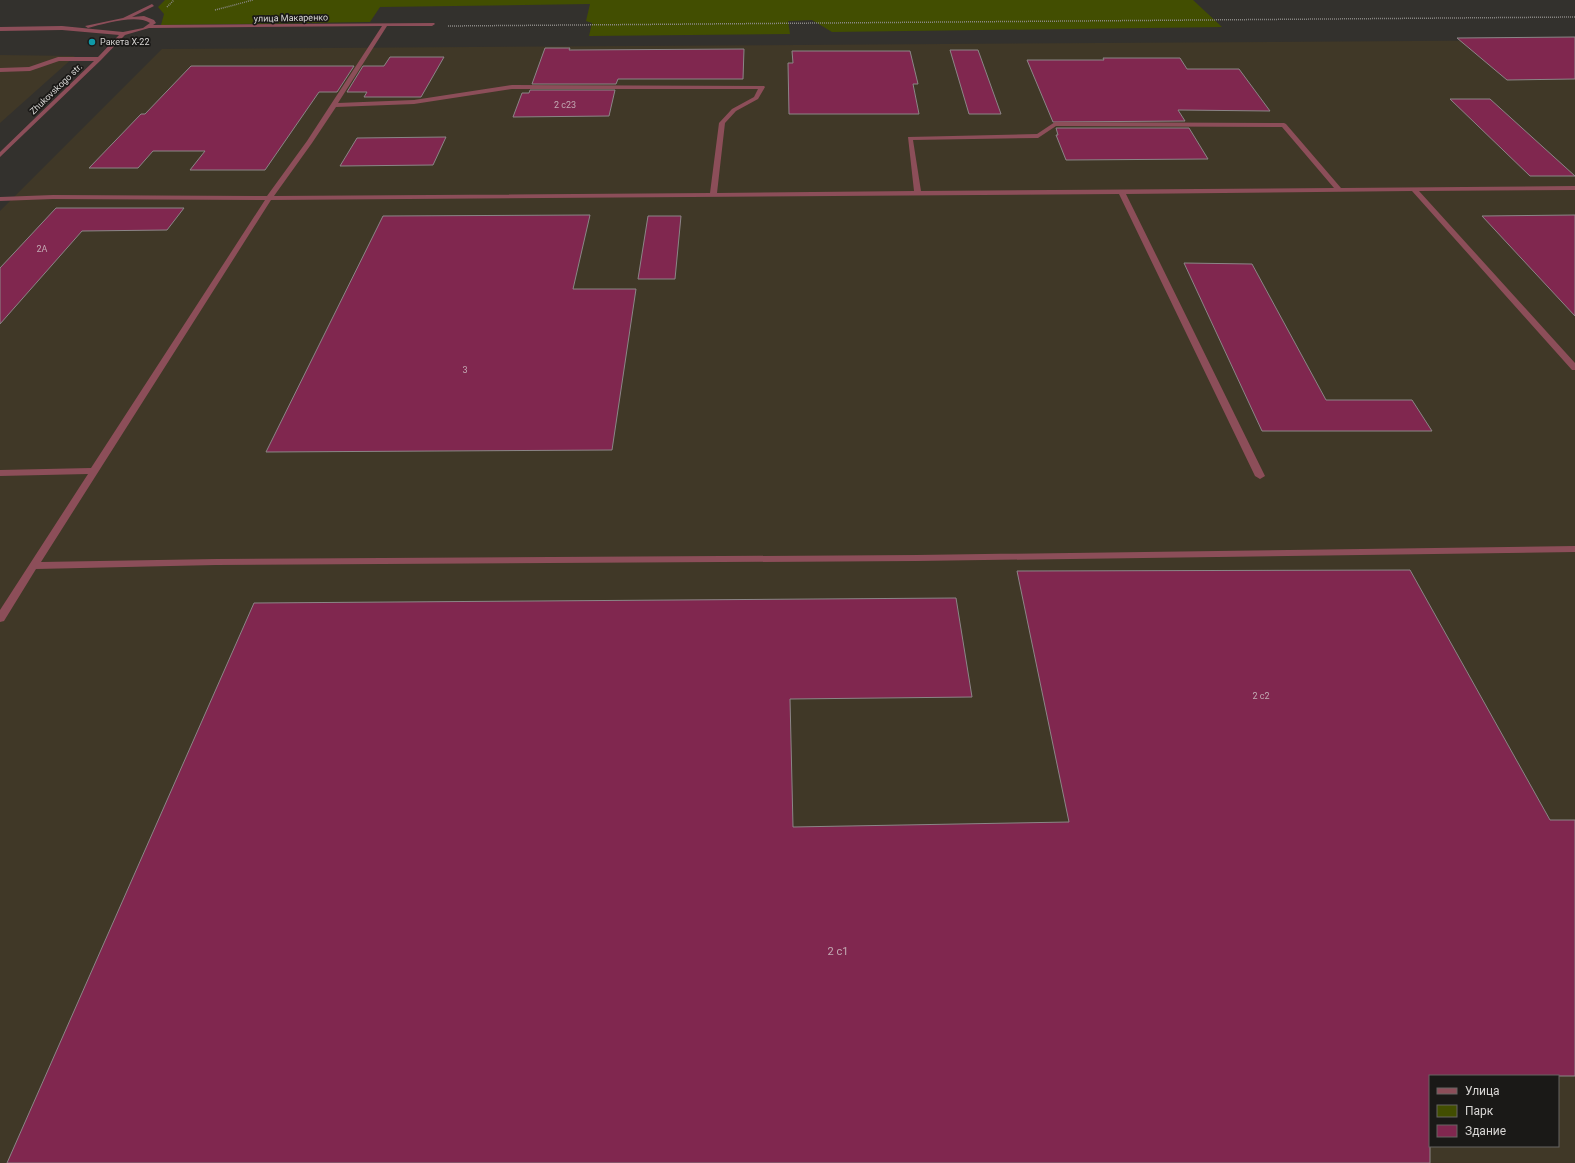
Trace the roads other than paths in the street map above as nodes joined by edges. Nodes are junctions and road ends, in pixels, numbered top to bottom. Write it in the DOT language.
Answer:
graph roads {
  1 [pos="157,0"];
  2 [pos="152,5"];
  3 [pos="124,19"];
  4 [pos="149,19"];
  5 [pos="112,22"];
  6 [pos="432,24"];
  7 [pos="384,25"];
  8 [pos="150,27"];
  9 [pos="62,28"];
  10 [pos="0,29"];
  11 [pos="108,32"];
  12 [pos="123,34"];
  13 [pos="99,59"];
  14 [pos="0,70"];
  15 [pos="332,105"];
  16 [pos="0,155"];
  17 [pos="1575,188"];
  18 [pos="1339,190"];
  19 [pos="1414,190"];
  20 [pos="1122,192"];
  21 [pos="918,193"];
  22 [pos="713,195"];
  23 [pos="269,198"];
  24 [pos="0,199"];
  25 [pos="1575,368"];
  26 [pos="94,471"];
  27 [pos="0,473"];
  28 [pos="1260,476"];
  29 [pos="1575,549"];
  30 [pos="33,566"];
  31 [pos="0,618"];
  1 -- 2 [label="street"];
  2 -- 3 [label="street"];
  2 -- 4 [label="street"];
  3 -- 4 [label="street"];
  3 -- 5 [label="street"];
  4 -- 8 [label="street"];
  5 -- 9 [label="street"];
  5 -- 11 [label="street"];
  6 -- 7 [label="street, улица Макаренко"];
  7 -- 8 [label="street, улица Макаренко"];
  7 -- 15 [label="street"];
  8 -- 12 [label="street, улица Макаренко"];
  9 -- 10 [label="street"];
  9 -- 11 [label="street"];
  11 -- 12 [label="street, улица Макаренко"];
  12 -- 13 [label="street, Zhukovskogo str."];
  13 -- 14 [label="street"];
  13 -- 16 [label="street, Zhukovskogo str."];
  15 -- 22 [label="street"];
  15 -- 23 [label="street"];
  17 -- 19 [label="street"];
  18 -- 19 [label="street"];
  18 -- 20 [label="street"];
  18 -- 21 [label="street"];
  19 -- 25 [label="street"];
  20 -- 21 [label="street"];
  20 -- 28 [label="street"];
  21 -- 22 [label="street"];
  22 -- 23 [label="street"];
  23 -- 24 [label="street"];
  23 -- 26 [label="street"];
  26 -- 27 [label="street"];
  26 -- 30 [label="street"];
  29 -- 30 [label="street"];
  30 -- 31 [label="street"];
}
